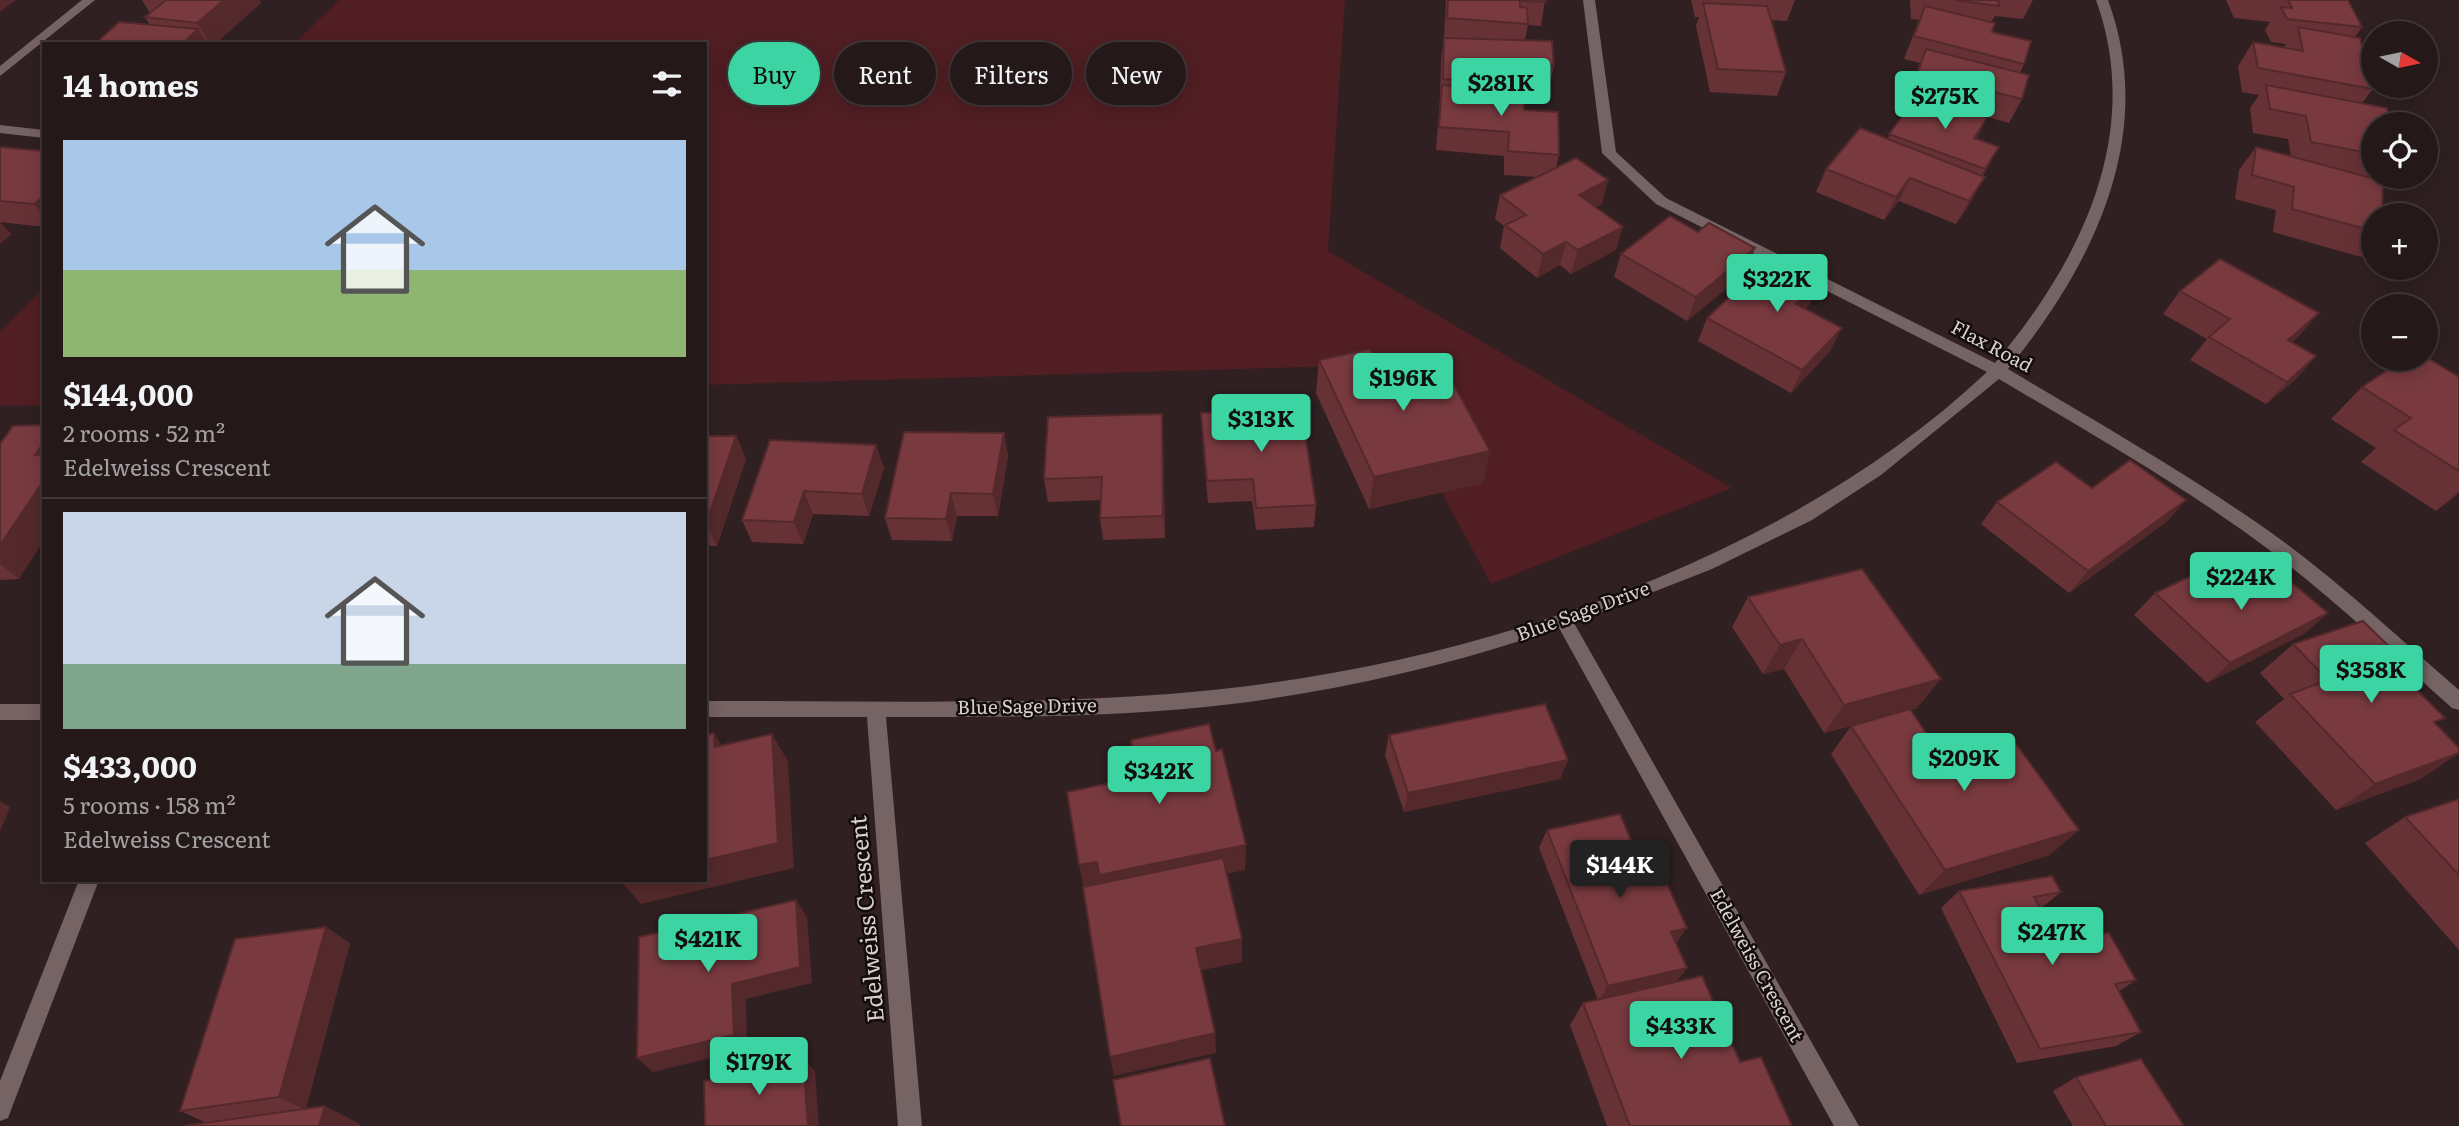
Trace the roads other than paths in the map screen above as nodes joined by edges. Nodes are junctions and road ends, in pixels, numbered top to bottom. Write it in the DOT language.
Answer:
graph roads {
  1 [pos="89,0"];
  2 [pos="1589,0"];
  3 [pos="2102,0"];
  4 [pos="0,72"];
  5 [pos="0,130"];
  6 [pos="42,134"];
  7 [pos="1998,371"];
  8 [pos="1564,621"];
  9 [pos="2459,702"];
  10 [pos="876,708"];
  11 [pos="707,709"];
  12 [pos="0,712"];
  13 [pos="42,712"];
  14 [pos="88,882"];
  15 [pos="0,1110"];
  16 [pos="910,1126"];
  17 [pos="1847,1126"];
  1 -- 4 [label="street"];
  2 -- 7 [label="street, Flax Road"];
  3 -- 7 [label="street, Blue Sage Drive"];
  5 -- 6 [label="street"];
  7 -- 8 [label="street, Blue Sage Drive"];
  7 -- 9 [label="street, Flax Road"];
  8 -- 10 [label="street, Blue Sage Drive"];
  8 -- 17 [label="street, Edelweiss Crescent"];
  10 -- 11 [label="street, Blue Sage Drive"];
  10 -- 16 [label="street, Edelweiss Crescent"];
  12 -- 13 [label="street"];
  14 -- 15 [label="street"];
}
